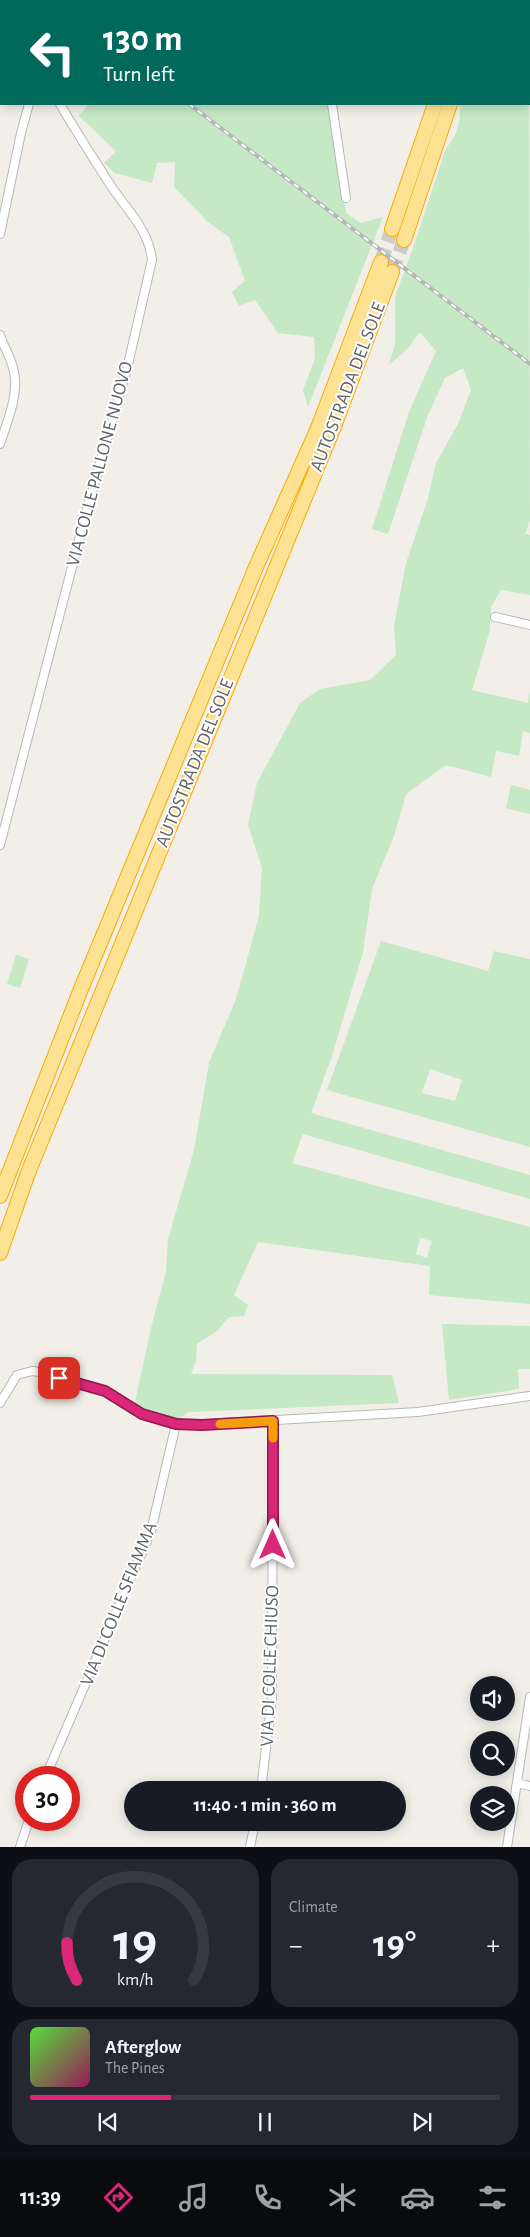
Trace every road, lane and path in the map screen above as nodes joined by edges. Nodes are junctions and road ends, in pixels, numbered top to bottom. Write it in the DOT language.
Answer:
graph roads {
  1 [pos="29,105"];
  2 [pos="61,105"];
  3 [pos="332,105"];
  4 [pos="435,105"];
  5 [pos="450,105"];
  6 [pos="346,198"];
  7 [pos="392,229"];
  8 [pos="0,234"];
  9 [pos="404,240"];
  10 [pos="380,262"];
  11 [pos="392,272"];
  12 [pos="0,336"];
  13 [pos="0,444"];
  14 [pos="496,617"];
  15 [pos="530,625"];
  16 [pos="0,845"];
  17 [pos="0,1196"];
  18 [pos="0,1254"];
  19 [pos="530,1396"];
  20 [pos="0,1403"];
  21 [pos="273,1421"];
  22 [pos="176,1424"];
  23 [pos="530,1697"];
  24 [pos="50,1766"];
  25 [pos="262,1781"];
  26 [pos="517,1783"];
  27 [pos="530,1786"];
  28 [pos="25,1831"];
  29 [pos="253,1831"];
  30 [pos="20,1847"];
  31 [pos="250,1847"];
  32 [pos="507,1847"];
  1 -- 8 [label="street"];
  2 -- 16 [label="street, VIA COLLE PALLONE NUOVO"];
  3 -- 6 [label="street"];
  4 -- 7 [label="highway"];
  5 -- 9 [label="highway"];
  10 -- 17 [label="highway, AUTOSTRADA DEL SOLE"];
  11 -- 18 [label="highway, AUTOSTRADA DEL SOLE"];
  12 -- 13 [label="street"];
  14 -- 15 [label="street"];
  19 -- 21 [label="street"];
  20 -- 22 [label="street"];
  21 -- 22 [label="street"];
  21 -- 25 [label="street, VIA DI COLLE CHIUSO"];
  22 -- 24 [label="street, VIA DI COLLE SFIAMMA"];
  23 -- 26 [label="street"];
  26 -- 27 [label="street"];
  26 -- 32 [label="street"];
  28 -- 30 [label="street"];
  29 -- 31 [label="street"];
}
